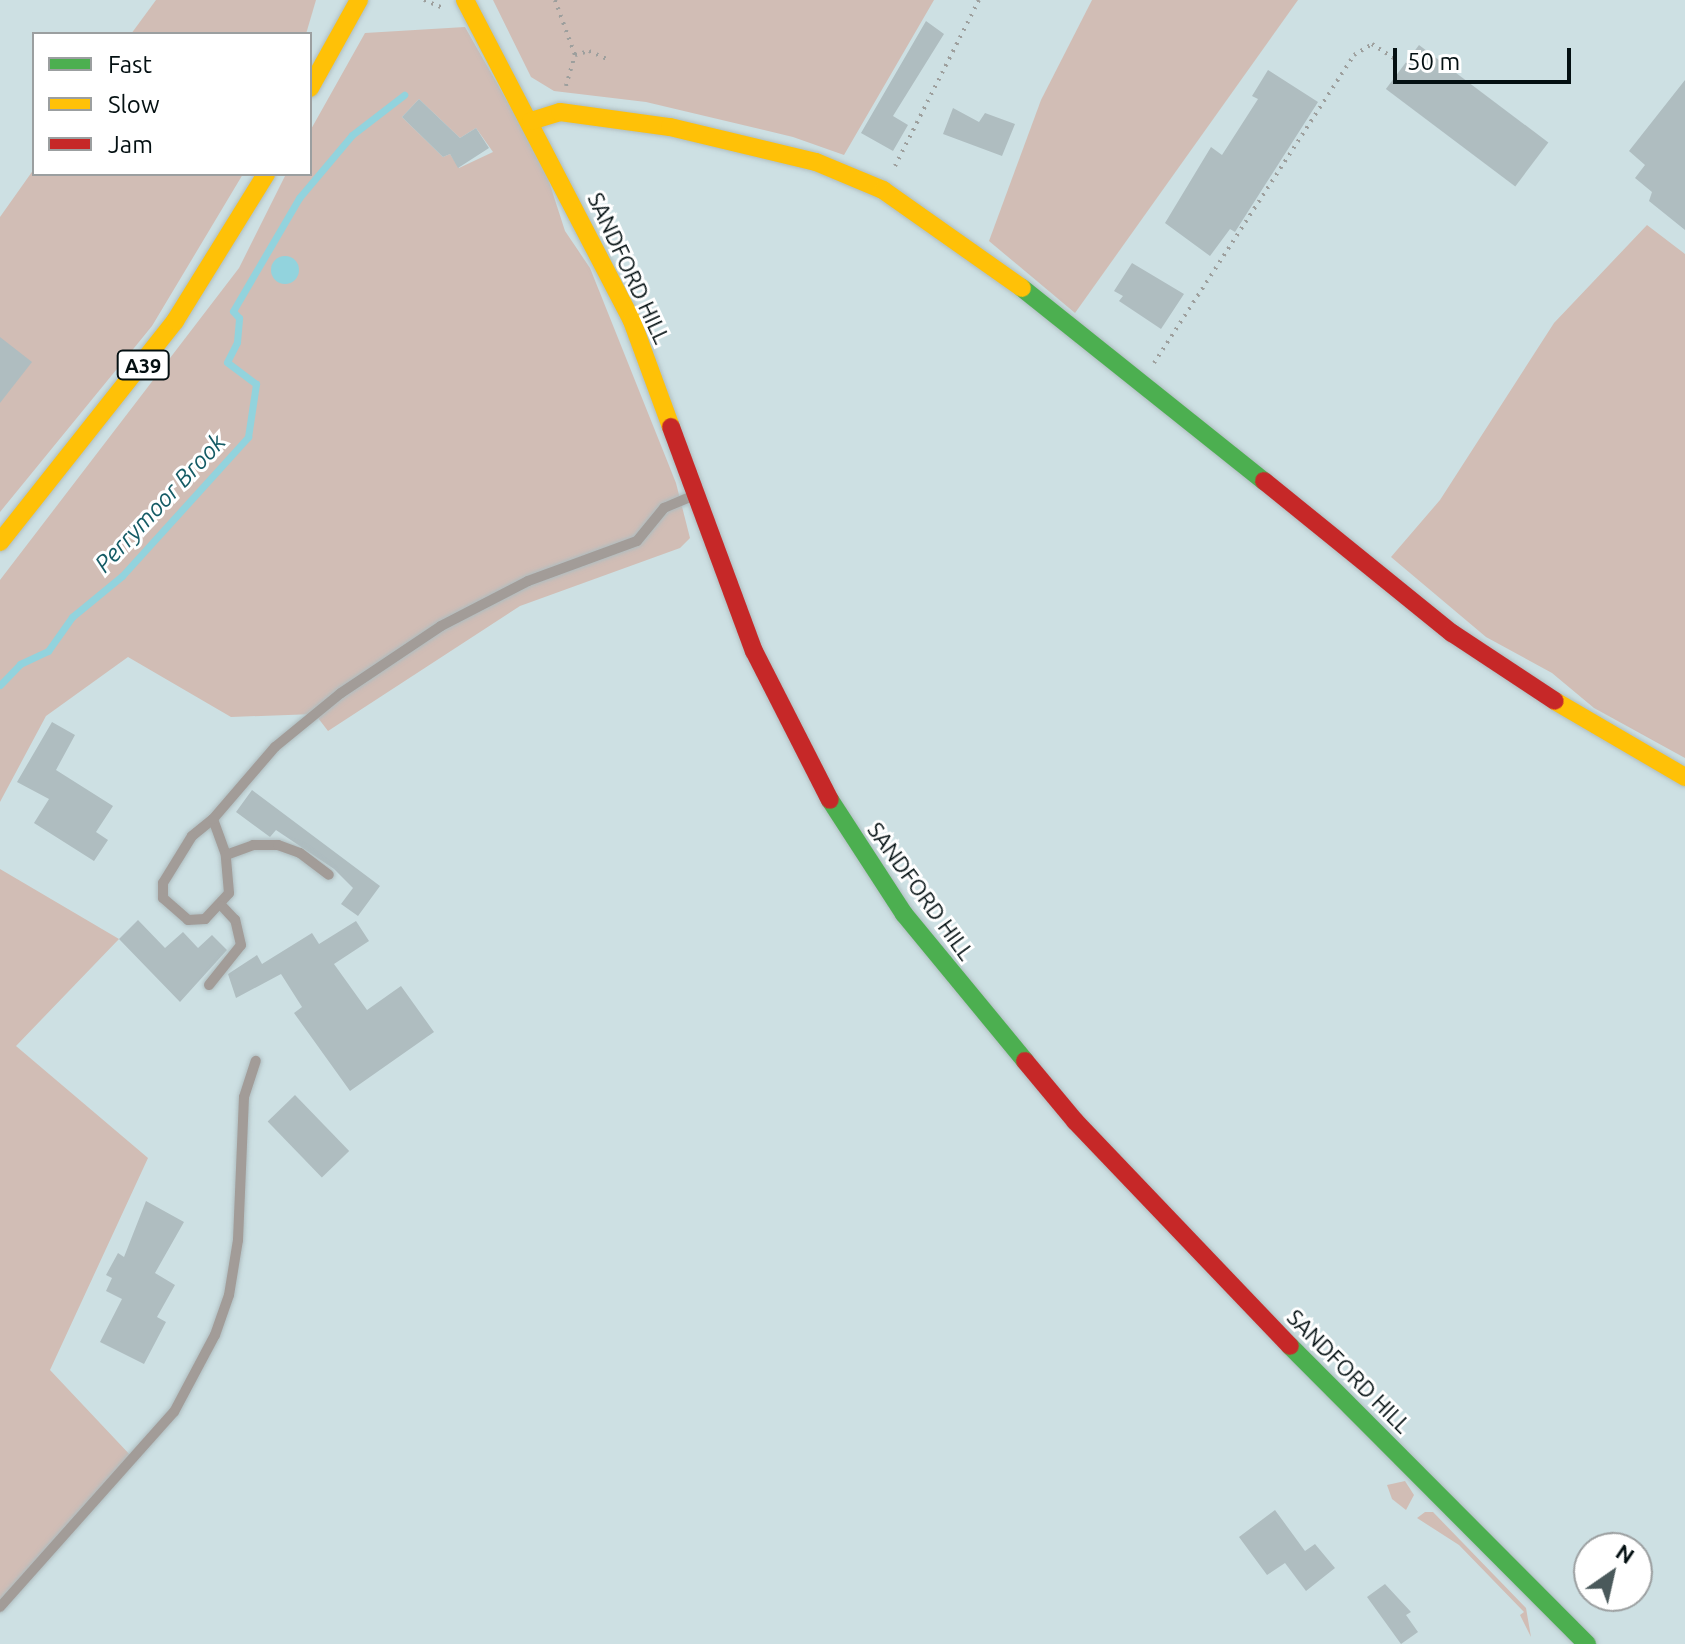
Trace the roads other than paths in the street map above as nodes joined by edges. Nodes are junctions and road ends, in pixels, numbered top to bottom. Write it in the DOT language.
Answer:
graph roads {
  1 [pos="346,0"];
  2 [pos="359,0"];
  3 [pos="465,0"];
  4 [pos="343,26"];
  5 [pos="312,84"];
  6 [pos="531,121"];
  7 [pos="265,176"];
  8 [pos="694,495"];
  9 [pos="0,542"];
  10 [pos="1685,777"];
  11 [pos="213,819"];
  12 [pos="226,855"];
  13 [pos="329,875"];
  14 [pos="222,906"];
  15 [pos="209,985"];
  16 [pos="256,1061"];
  17 [pos="0,1607"];
  18 [pos="1587,1644"];
  1 -- 4 [label="main road"];
  2 -- 4 [label="main road"];
  3 -- 6 [label="main road, SANDFORD HILL"];
  4 -- 5 [label="main road"];
  6 -- 8 [label="main road, SANDFORD HILL"];
  6 -- 10 [label="main road"];
  7 -- 9 [label="main road, A39"];
  8 -- 11 [label="lane"];
  8 -- 18 [label="main road, SANDFORD HILL"];
  11 -- 12 [label="lane"];
  11 -- 14 [label="lane"];
  12 -- 13 [label="lane"];
  12 -- 14 [label="lane"];
  14 -- 15 [label="lane"];
  16 -- 17 [label="lane"];
}
